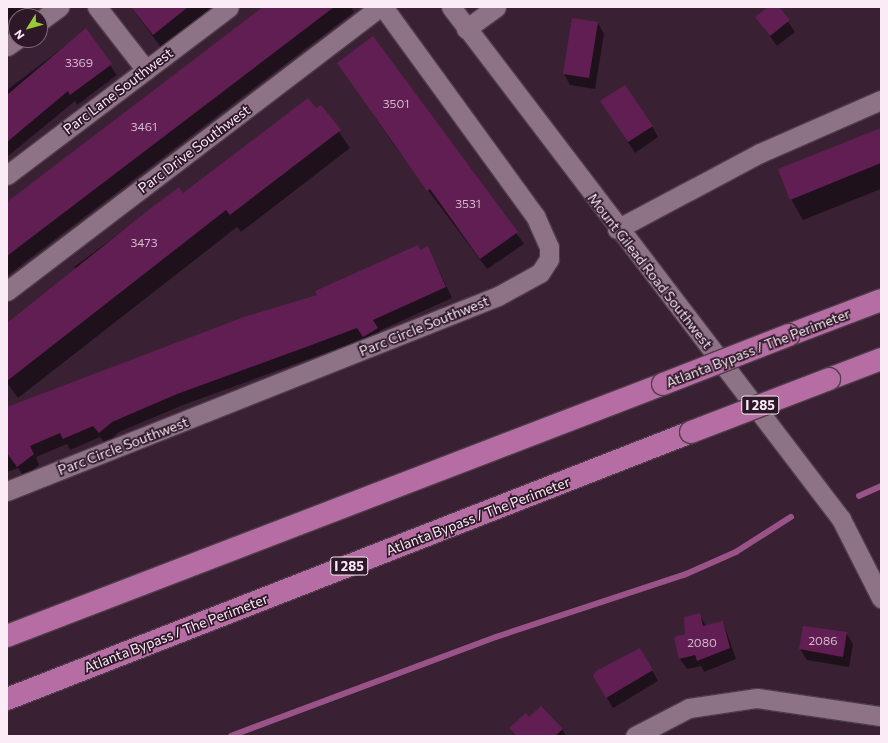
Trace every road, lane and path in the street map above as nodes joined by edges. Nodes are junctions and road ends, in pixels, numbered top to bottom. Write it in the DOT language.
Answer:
graph roads {
  1 [pos="59,7"];
  2 [pos="97,7"];
  3 [pos="229,7"];
  4 [pos="382,7"];
  5 [pos="451,7"];
  6 [pos="496,7"];
  7 [pos="48,15"];
  8 [pos="466,29"];
  9 [pos="146,70"];
  10 [pos="881,100"];
  11 [pos="7,175"];
  12 [pos="617,229"];
  13 [pos="7,291"];
  14 [pos="881,300"];
  15 [pos="881,359"];
  16 [pos="7,491"];
  17 [pos="881,598"];
  18 [pos="7,636"];
  19 [pos="7,700"];
  20 [pos="881,716"];
  21 [pos="635,736"];
  1 -- 7 [label="street"];
  2 -- 9 [label="street"];
  3 -- 9 [label="street, Parc Lane Southwest"];
  4 -- 13 [label="street, Parc Drive Southwest"];
  4 -- 16 [label="street, Parc Circle Southwest"];
  5 -- 8 [label="street, Mount Gilead Road Southwest"];
  6 -- 8 [label="street"];
  8 -- 12 [label="street, Mount Gilead Road Southwest"];
  9 -- 11 [label="street, Parc Lane Southwest"];
  10 -- 12 [label="street"];
  12 -- 17 [label="street, Mount Gilead Road Southwest"];
  14 -- 18 [label="highway, Atlanta Bypass / The Perimeter, bridge"];
  15 -- 19 [label="highway, Atlanta Bypass / The Perimeter / I 285, bridge"];
  20 -- 21 [label="street"];
}
